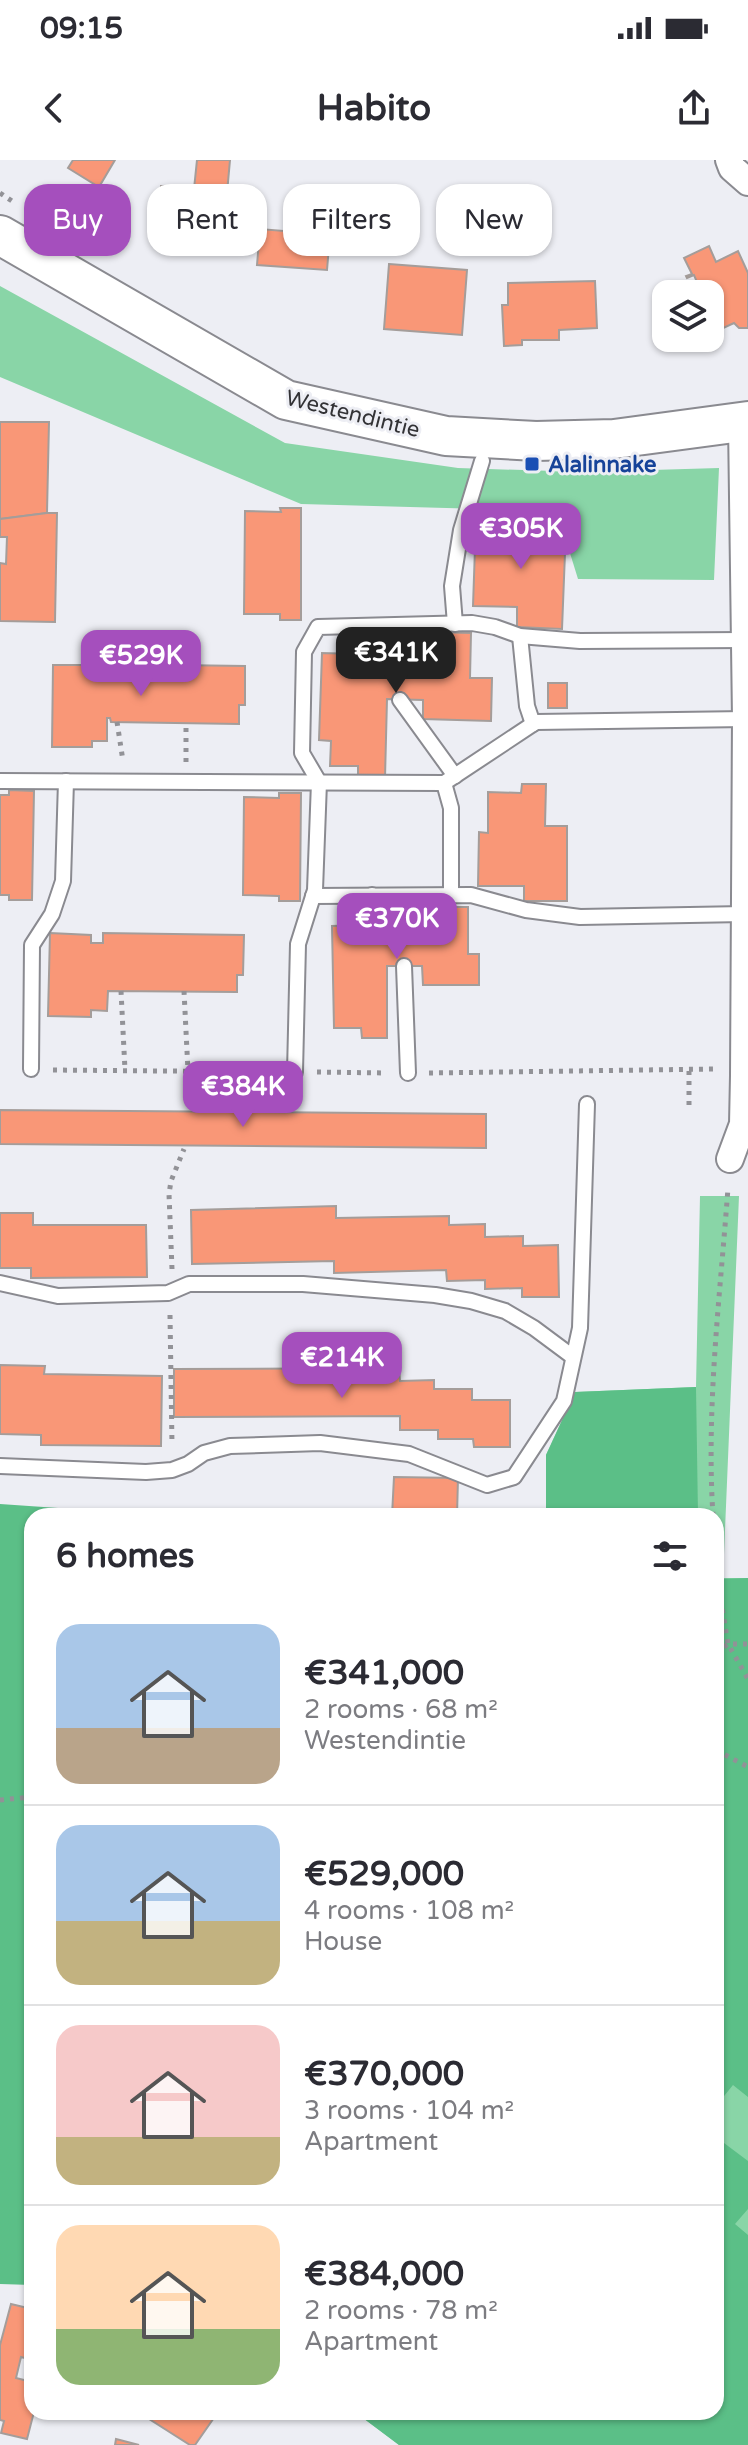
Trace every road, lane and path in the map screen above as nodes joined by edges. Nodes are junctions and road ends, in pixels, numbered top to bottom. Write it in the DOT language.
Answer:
graph roads {
  1 [pos="729,160"];
  2 [pos="748,182"];
  3 [pos="0,193"];
  4 [pos="7,218"];
  5 [pos="745,422"];
  6 [pos="482,461"];
  7 [pos="455,624"];
  8 [pos="520,636"];
  9 [pos="745,640"];
  10 [pos="400,700"];
  11 [pos="746,719"];
  12 [pos="117,722"];
  13 [pos="186,723"];
  14 [pos="533,724"];
  15 [pos="449,780"];
  16 [pos="0,781"];
  17 [pos="66,781"];
  18 [pos="126,781"];
  19 [pos="185,782"];
  20 [pos="319,782"];
  21 [pos="451,894"];
  22 [pos="372,895"];
  23 [pos="313,896"];
  24 [pos="744,914"];
  25 [pos="372,924"];
  26 [pos="404,966"];
  27 [pos="121,991"];
  28 [pos="184,991"];
  29 [pos="31,1069"];
  30 [pos="689,1069"];
  31 [pos="718,1069"];
  32 [pos="125,1070"];
  33 [pos="188,1071"];
  34 [pos="295,1072"];
  35 [pos="408,1073"];
  36 [pos="587,1104"];
  37 [pos="689,1105"];
  38 [pos="184,1149"];
  39 [pos="739,1161"];
  40 [pos="171,1254"];
  41 [pos="0,1283"];
  42 [pos="170,1331"];
  43 [pos="573,1357"];
  44 [pos="172,1459"];
  45 [pos="0,1466"];
  46 [pos="712,1508"];
  47 [pos="724,1619"];
  48 [pos="728,1644"];
  49 [pos="748,1644"];
  50 [pos="724,1647"];
  51 [pos="748,1679"];
  52 [pos="724,1754"];
  53 [pos="748,1767"];
  54 [pos="24,1798"];
  55 [pos="0,1800"];
  1 -- 2 [label="street"];
  3 -- 4 [label="path"];
  4 -- 5 [label="main road, Westendintie"];
  5 -- 9 [label="street"];
  6 -- 7 [label="lane"];
  7 -- 8 [label="lane"];
  7 -- 20 [label="lane"];
  8 -- 9 [label="lane"];
  8 -- 14 [label="lane"];
  9 -- 11 [label="street"];
  10 -- 15 [label="lane"];
  11 -- 14 [label="lane"];
  11 -- 24 [label="street"];
  12 -- 18 [label="path"];
  13 -- 19 [label="path"];
  14 -- 15 [label="lane"];
  15 -- 20 [label="lane"];
  15 -- 21 [label="lane"];
  16 -- 17 [label="lane"];
  17 -- 18 [label="lane"];
  17 -- 29 [label="lane"];
  18 -- 19 [label="lane"];
  19 -- 20 [label="lane"];
  20 -- 23 [label="lane"];
  21 -- 22 [label="lane"];
  21 -- 24 [label="lane"];
  22 -- 23 [label="lane"];
  22 -- 25 [label="lane"];
  23 -- 34 [label="lane"];
  24 -- 39 [label="street"];
  26 -- 35 [label="lane"];
  27 -- 32 [label="path"];
  28 -- 33 [label="path"];
  29 -- 32 [label="path"];
  30 -- 31 [label="path"];
  30 -- 35 [label="path"];
  30 -- 37 [label="path"];
  32 -- 33 [label="path"];
  33 -- 34 [label="path"];
  34 -- 35 [label="path"];
  36 -- 43 [label="lane"];
  38 -- 40 [label="path"];
  39 -- 46 [label="path"];
  41 -- 43 [label="lane"];
  42 -- 44 [label="path"];
  43 -- 45 [label="lane"];
  47 -- 48 [label="path"];
  48 -- 49 [label="path"];
  48 -- 50 [label="path"];
  48 -- 51 [label="path"];
  52 -- 53 [label="path"];
  54 -- 55 [label="path"];
}
